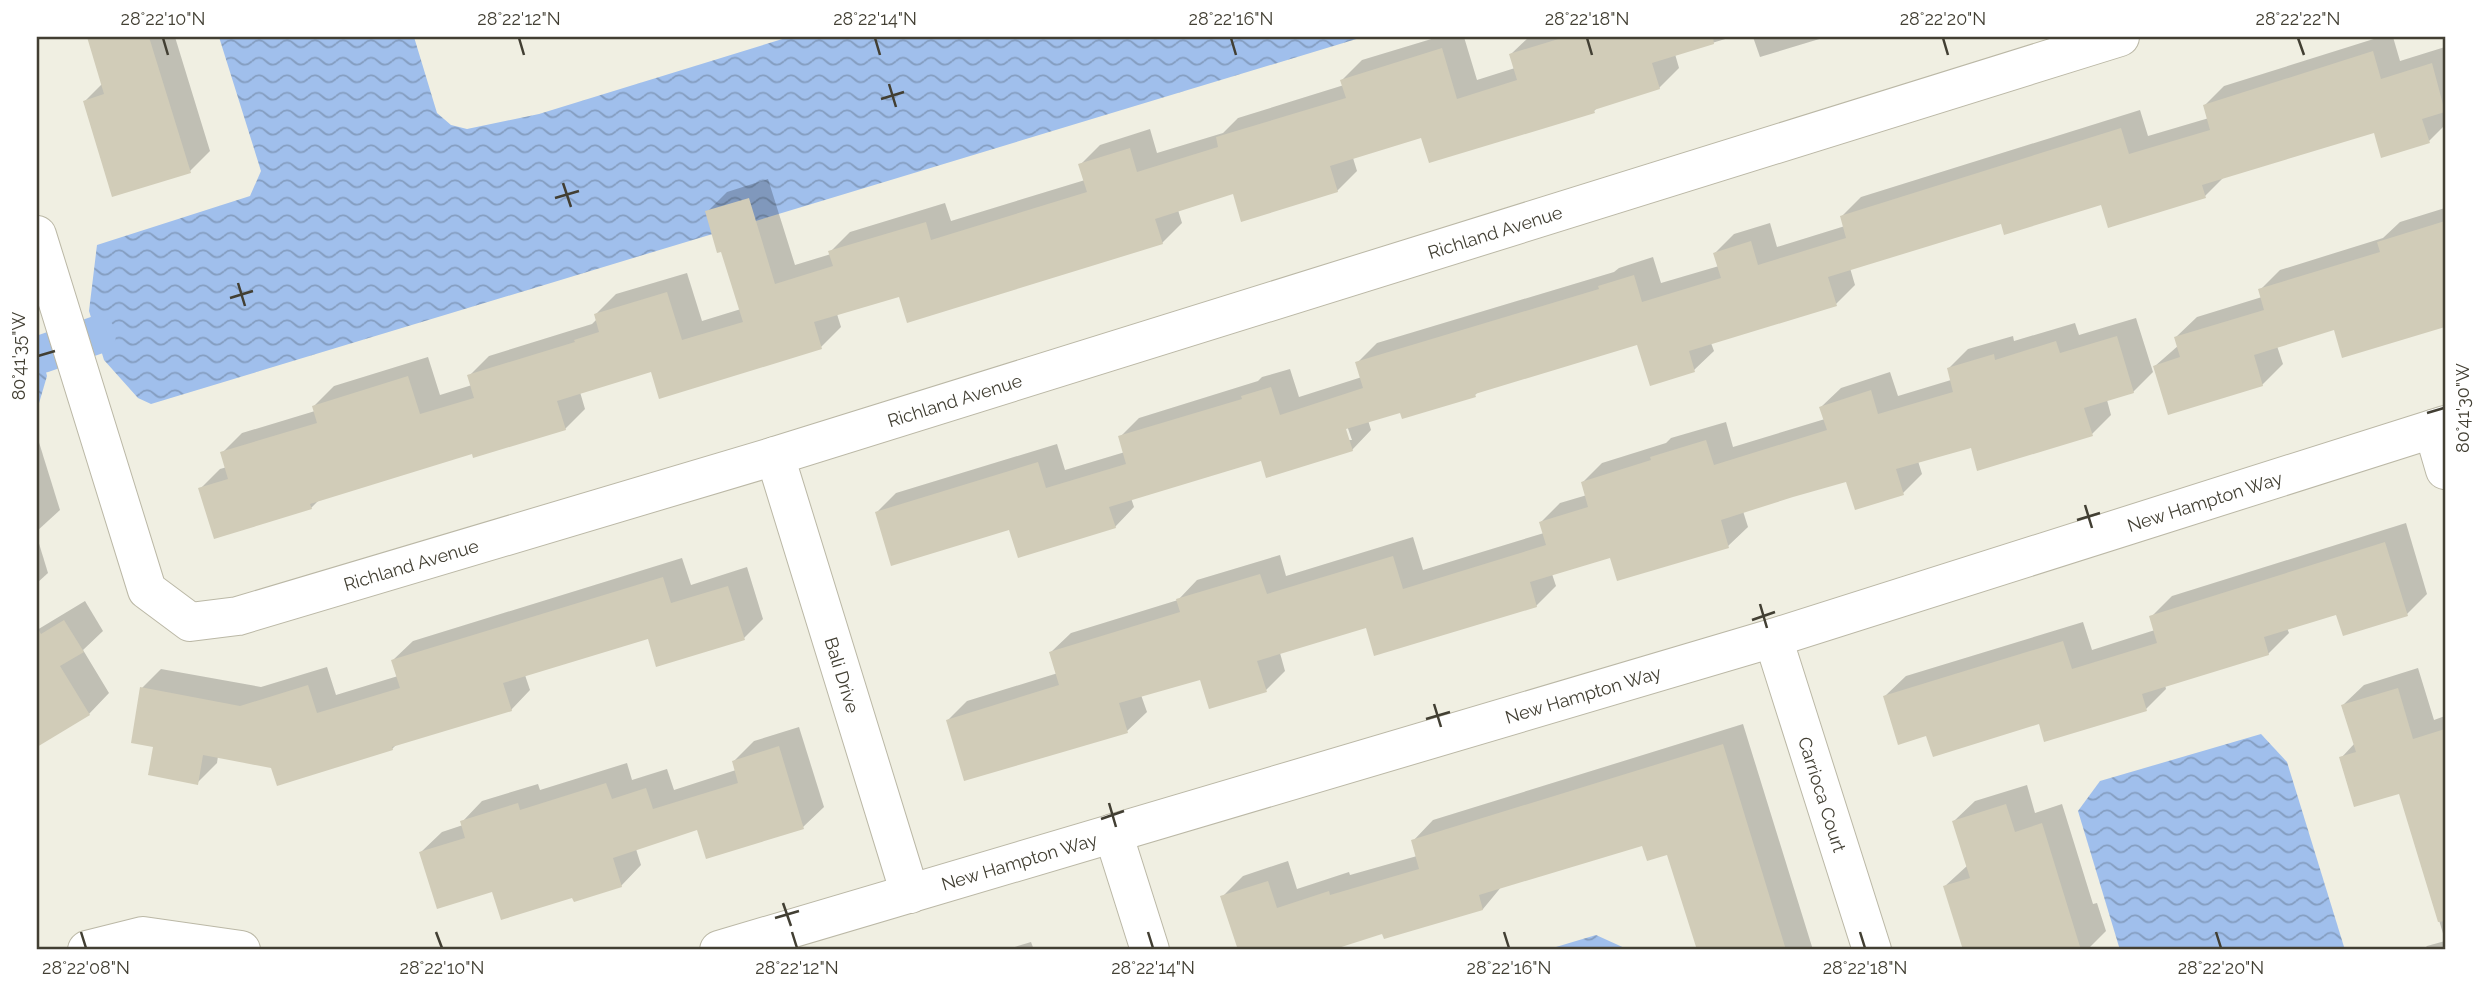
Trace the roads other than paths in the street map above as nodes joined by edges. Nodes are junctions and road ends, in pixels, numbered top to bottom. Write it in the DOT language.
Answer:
graph roads {
  1 [pos="2120,37"];
  2 [pos="38,241"];
  3 [pos="2439,427"];
  4 [pos="775,456"];
  5 [pos="2445,470"];
  6 [pos="1773,638"];
  7 [pos="1113,834"];
  8 [pos="910,894"];
  9 [pos="87,950"];
  10 [pos="241,950"];
  11 [pos="719,950"];
  12 [pos="1150,950"];
  13 [pos="1872,950"];
  1 -- 4 [label="street, Richland Avenue"];
  2 -- 4 [label="street, Richland Avenue"];
  3 -- 5 [label="street"];
  3 -- 6 [label="street, New Hampton Way"];
  4 -- 8 [label="street, Bali Drive"];
  6 -- 7 [label="street, New Hampton Way"];
  6 -- 13 [label="street, Carrioca Court"];
  7 -- 8 [label="street, New Hampton Way"];
  7 -- 12 [label="street"];
  8 -- 11 [label="street, New Hampton Way"];
  9 -- 10 [label="street"];
}
